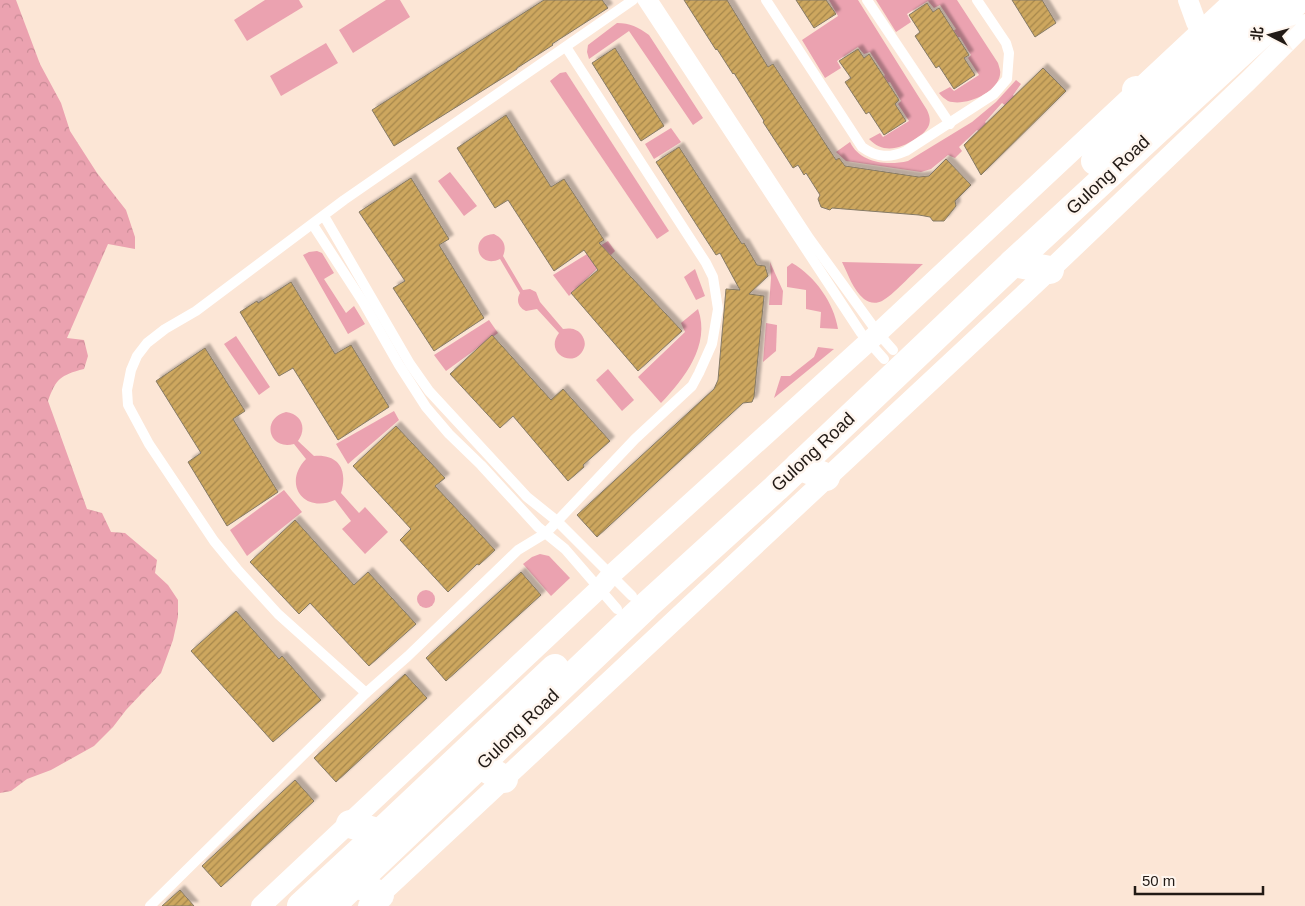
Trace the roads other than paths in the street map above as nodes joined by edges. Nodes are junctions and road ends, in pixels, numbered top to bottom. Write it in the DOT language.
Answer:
graph roads {
  1 [pos="632,0"];
  2 [pos="642,0"];
  3 [pos="653,0"];
  4 [pos="766,0"];
  5 [pos="867,0"];
  6 [pos="977,0"];
  7 [pos="1188,0"];
  8 [pos="1234,0"];
  9 [pos="1264,0"];
  10 [pos="1298,0"];
  11 [pos="1305,24"];
  12 [pos="1206,40"];
  13 [pos="566,47"];
  14 [pos="1136,90"];
  15 [pos="1164,95"];
  16 [pos="950,124"];
  17 [pos="324,216"];
  18 [pos="313,225"];
  19 [pos="1013,263"];
  20 [pos="1050,270"];
  21 [pos="880,346"];
  22 [pos="799,466"];
  23 [pos="826,477"];
  24 [pos="557,521"];
  25 [pos="546,533"];
  26 [pos="605,582"];
  27 [pos="625,602"];
  28 [pos="366,693"];
  29 [pos="480,765"];
  30 [pos="504,780"];
  31 [pos="350,824"];
  32 [pos="380,833"];
  33 [pos="368,895"];
  34 [pos="150,906"];
  35 [pos="262,906"];
  36 [pos="300,906"];
  37 [pos="331,906"];
  1 -- 13 [label="lane"];
  2 -- 21 [label="lane"];
  3 -- 21 [label="lane"];
  4 -- 16 [label="lane"];
  5 -- 16 [label="lane"];
  6 -- 16 [label="lane"];
  7 -- 12 [label="street"];
  8 -- 12 [label="street"];
  9 -- 12 [label="main road, Gulong Road"];
  10 -- 19 [label="main road, Gulong Road"];
  11 -- 20 [label="street"];
  12 -- 14 [label="street"];
  12 -- 15 [label="main road, Gulong Road"];
  13 -- 17 [label="lane"];
  13 -- 24 [label="lane"];
  14 -- 15 [label="main road"];
  14 -- 21 [label="street"];
  15 -- 21 [label="main road, Gulong Road"];
  17 -- 18 [label="lane"];
  17 -- 24 [label="lane"];
  18 -- 25 [label="lane"];
  18 -- 28 [label="lane"];
  19 -- 20 [label="main road"];
  19 -- 22 [label="main road, Gulong Road"];
  20 -- 23 [label="street"];
  21 -- 26 [label="street"];
  21 -- 27 [label="main road, Gulong Road"];
  22 -- 23 [label="main road"];
  22 -- 29 [label="main road, Gulong Road"];
  23 -- 30 [label="street"];
  24 -- 25 [label="lane"];
  24 -- 26 [label="lane"];
  25 -- 26 [label="lane"];
  25 -- 28 [label="lane"];
  26 -- 27 [label="lane"];
  26 -- 27 [label="lane"];
  26 -- 31 [label="street"];
  27 -- 32 [label="main road, Gulong Road"];
  28 -- 34 [label="lane"];
  29 -- 30 [label="main road"];
  29 -- 33 [label="main road, Gulong Road"];
  30 -- 33 [label="street"];
  31 -- 32 [label="main road"];
  31 -- 35 [label="street"];
  32 -- 36 [label="main road, Gulong Road"];
  33 -- 37 [label="main road, Gulong Road"];
}
